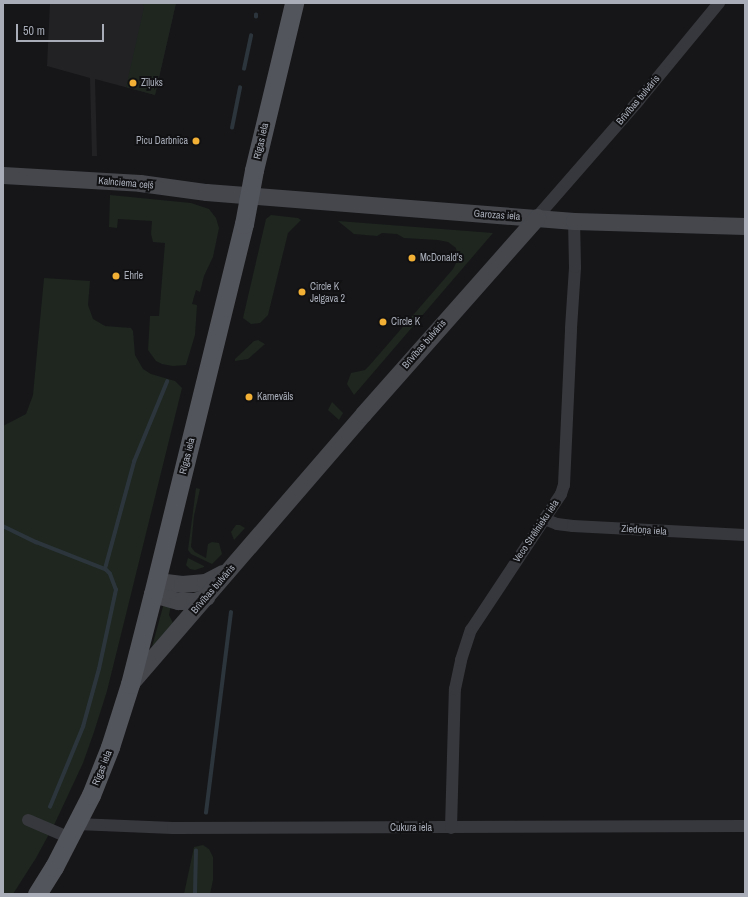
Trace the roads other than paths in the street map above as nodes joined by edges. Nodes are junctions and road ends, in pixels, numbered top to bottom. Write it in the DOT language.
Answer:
graph roads {
  1 [pos="294,3"];
  2 [pos="719,3"];
  3 [pos="3,175"];
  4 [pos="248,195"];
  5 [pos="537,217"];
  6 [pos="574,221"];
  7 [pos="745,226"];
  8 [pos="544,519"];
  9 [pos="745,535"];
  10 [pos="229,571"];
  11 [pos="155,587"];
  12 [pos="206,597"];
  13 [pos="130,684"];
  14 [pos="28,820"];
  15 [pos="745,826"];
  16 [pos="451,828"];
  17 [pos="73,831"];
  18 [pos="37,894"];
  1 -- 4 [label="main road, Rīgas iela"];
  2 -- 5 [label="street, Brīvības bulvāris"];
  3 -- 4 [label="main road, Kalnciema ceļš"];
  4 -- 5 [label="main road, Garozas iela"];
  4 -- 11 [label="main road, Rīgas iela"];
  5 -- 6 [label="main road, Garozas iela"];
  5 -- 10 [label="main road, Brīvības bulvāris"];
  6 -- 7 [label="main road, Garozas iela"];
  6 -- 8 [label="street, Veco Strēlnieku iela"];
  8 -- 9 [label="street, Ziedoņa iela"];
  8 -- 16 [label="street, Veco Strēlnieku iela"];
  10 -- 11 [label="main road"];
  10 -- 12 [label="main road, Brīvības bulvāris"];
  11 -- 12 [label="main road"];
  11 -- 13 [label="main road, Rīgas iela"];
  12 -- 13 [label="main road, Brīvības bulvāris"];
  13 -- 17 [label="main road, Rīgas iela"];
  14 -- 17 [label="street"];
  15 -- 16 [label="street, Cukura iela"];
  16 -- 17 [label="street, Cukura iela"];
  17 -- 18 [label="main road, Rīgas iela"];
}
